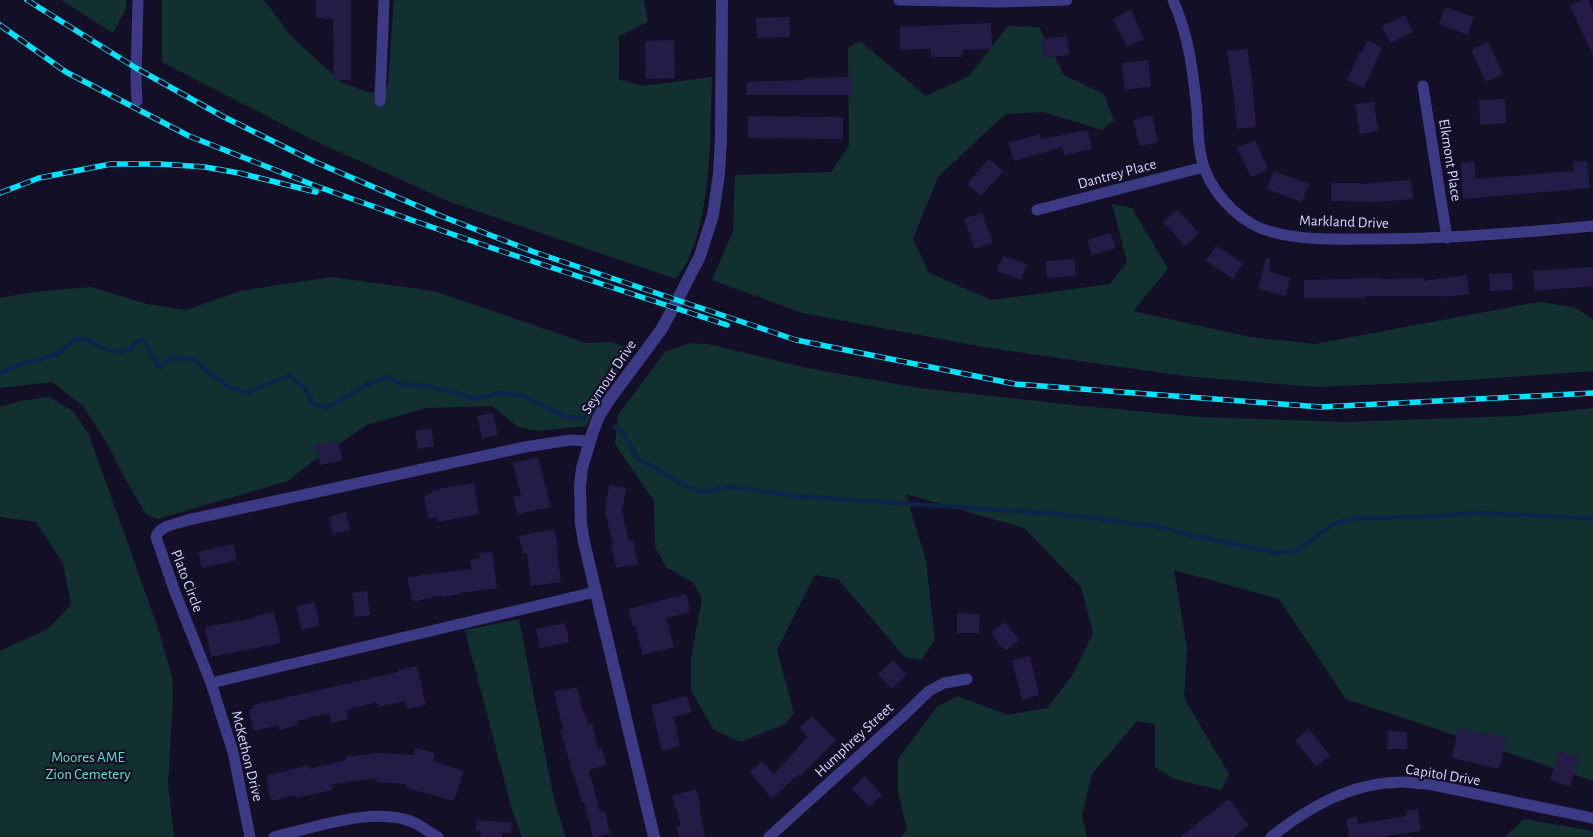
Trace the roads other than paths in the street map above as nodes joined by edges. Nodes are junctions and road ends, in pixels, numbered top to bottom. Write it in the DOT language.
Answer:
graph roads {
  1 [pos="138,0"];
  2 [pos="384,0"];
  3 [pos="722,0"];
  4 [pos="900,0"];
  5 [pos="1067,0"];
  6 [pos="1173,0"];
  7 [pos="1423,86"];
  8 [pos="137,101"];
  9 [pos="380,101"];
  10 [pos="1204,166"];
  11 [pos="1038,210"];
  12 [pos="1593,226"];
  13 [pos="1447,238"];
  14 [pos="590,441"];
  15 [pos="596,592"];
  16 [pos="967,679"];
  17 [pos="211,683"];
  18 [pos="1593,818"];
  19 [pos="250,837"];
  20 [pos="274,837"];
  21 [pos="438,837"];
  22 [pos="654,837"];
  23 [pos="769,837"];
  24 [pos="1271,837"];
  1 -- 8 [label="street"];
  2 -- 9 [label="street"];
  3 -- 14 [label="street, Seymour Drive"];
  4 -- 5 [label="street"];
  6 -- 10 [label="street, Markland Drive"];
  7 -- 13 [label="street, Elkmont Place"];
  10 -- 11 [label="street, Dantrey Place"];
  10 -- 13 [label="street, Markland Drive"];
  12 -- 13 [label="street, Markland Drive"];
  14 -- 15 [label="street, Seymour Drive"];
  14 -- 17 [label="street, Plato Circle"];
  15 -- 17 [label="street"];
  15 -- 22 [label="street, Seymour Drive"];
  16 -- 23 [label="street, Humphrey Street"];
  17 -- 19 [label="street, McKethon Drive"];
  18 -- 24 [label="street, Capitol Drive"];
  20 -- 21 [label="street"];
}
